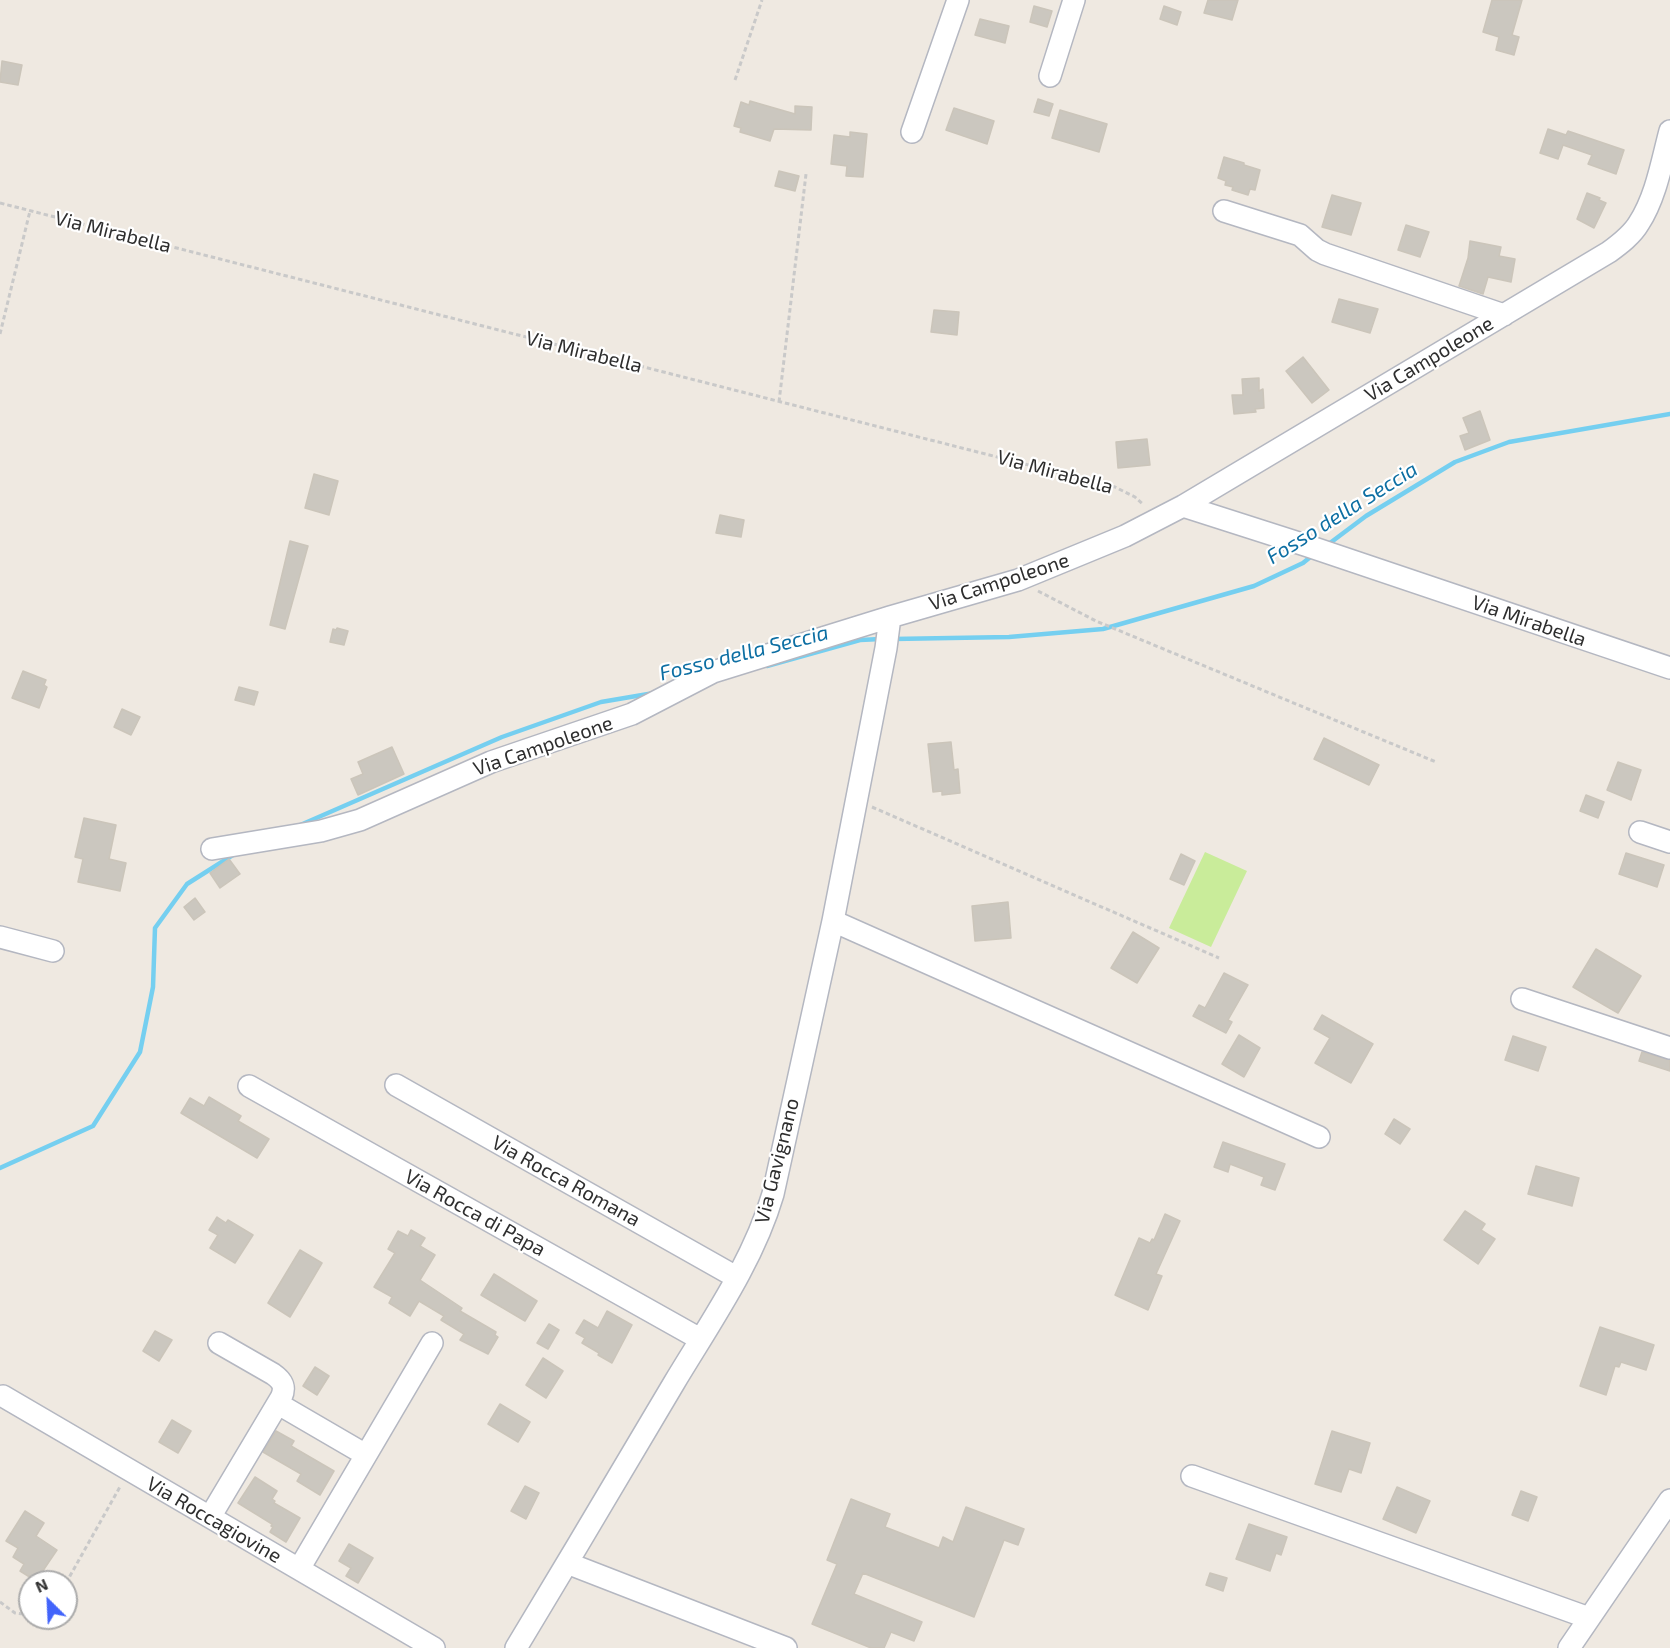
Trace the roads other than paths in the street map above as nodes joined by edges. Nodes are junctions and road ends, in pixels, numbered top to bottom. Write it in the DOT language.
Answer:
graph roads {
  1 [pos="958,0"];
  2 [pos="1074,0"];
  3 [pos="1050,76"];
  4 [pos="1670,130"];
  5 [pos="912,132"];
  6 [pos="1224,211"];
  7 [pos="1504,315"];
  8 [pos="1183,506"];
  9 [pos="890,617"];
  10 [pos="1670,668"];
  11 [pos="1641,832"];
  12 [pos="1670,842"];
  13 [pos="212,849"];
  14 [pos="833,921"];
  15 [pos="0,936"];
  16 [pos="53,951"];
  17 [pos="1522,999"];
  18 [pos="1670,1048"];
  19 [pos="396,1085"];
  20 [pos="249,1086"];
  21 [pos="1319,1137"];
  22 [pos="736,1277"];
  23 [pos="700,1339"];
  24 [pos="219,1343"];
  25 [pos="432,1343"];
  26 [pos="3,1396"];
  27 [pos="287,1409"];
  28 [pos="366,1455"];
  29 [pos="1192,1476"];
  30 [pos="1670,1500"];
  31 [pos="210,1517"];
  32 [pos="567,1563"];
  33 [pos="299,1569"];
  34 [pos="1589,1618"];
  35 [pos="434,1648"];
  36 [pos="516,1648"];
  37 [pos="786,1648"];
  38 [pos="1569,1648"];
  1 -- 5 [label="street"];
  2 -- 3 [label="street"];
  4 -- 7 [label="street, Via Campoleone"];
  6 -- 7 [label="street"];
  7 -- 8 [label="street, Via Campoleone"];
  8 -- 9 [label="street, Via Campoleone"];
  8 -- 10 [label="street, Via Mirabella"];
  9 -- 13 [label="street, Via Campoleone"];
  9 -- 14 [label="street, Via Gavignano"];
  11 -- 12 [label="street"];
  14 -- 21 [label="street"];
  14 -- 22 [label="street, Via Gavignano"];
  15 -- 16 [label="street"];
  17 -- 18 [label="street"];
  19 -- 22 [label="street, Via Rocca Romana"];
  20 -- 23 [label="street, Via Rocca di Papa"];
  22 -- 23 [label="street, Via Gavignano"];
  23 -- 32 [label="street, Via Gavignano"];
  24 -- 31 [label="street"];
  25 -- 28 [label="street, Via Roccagiovine"];
  26 -- 31 [label="street, Via Roccagiovine"];
  27 -- 28 [label="street"];
  28 -- 33 [label="street, Via Roccagiovine"];
  29 -- 34 [label="street"];
  30 -- 34 [label="street"];
  31 -- 33 [label="street, Via Roccagiovine"];
  32 -- 36 [label="street, Via Gavignano"];
  32 -- 37 [label="street"];
  33 -- 35 [label="street, Via Roccagiovine"];
  34 -- 38 [label="street"];
}
